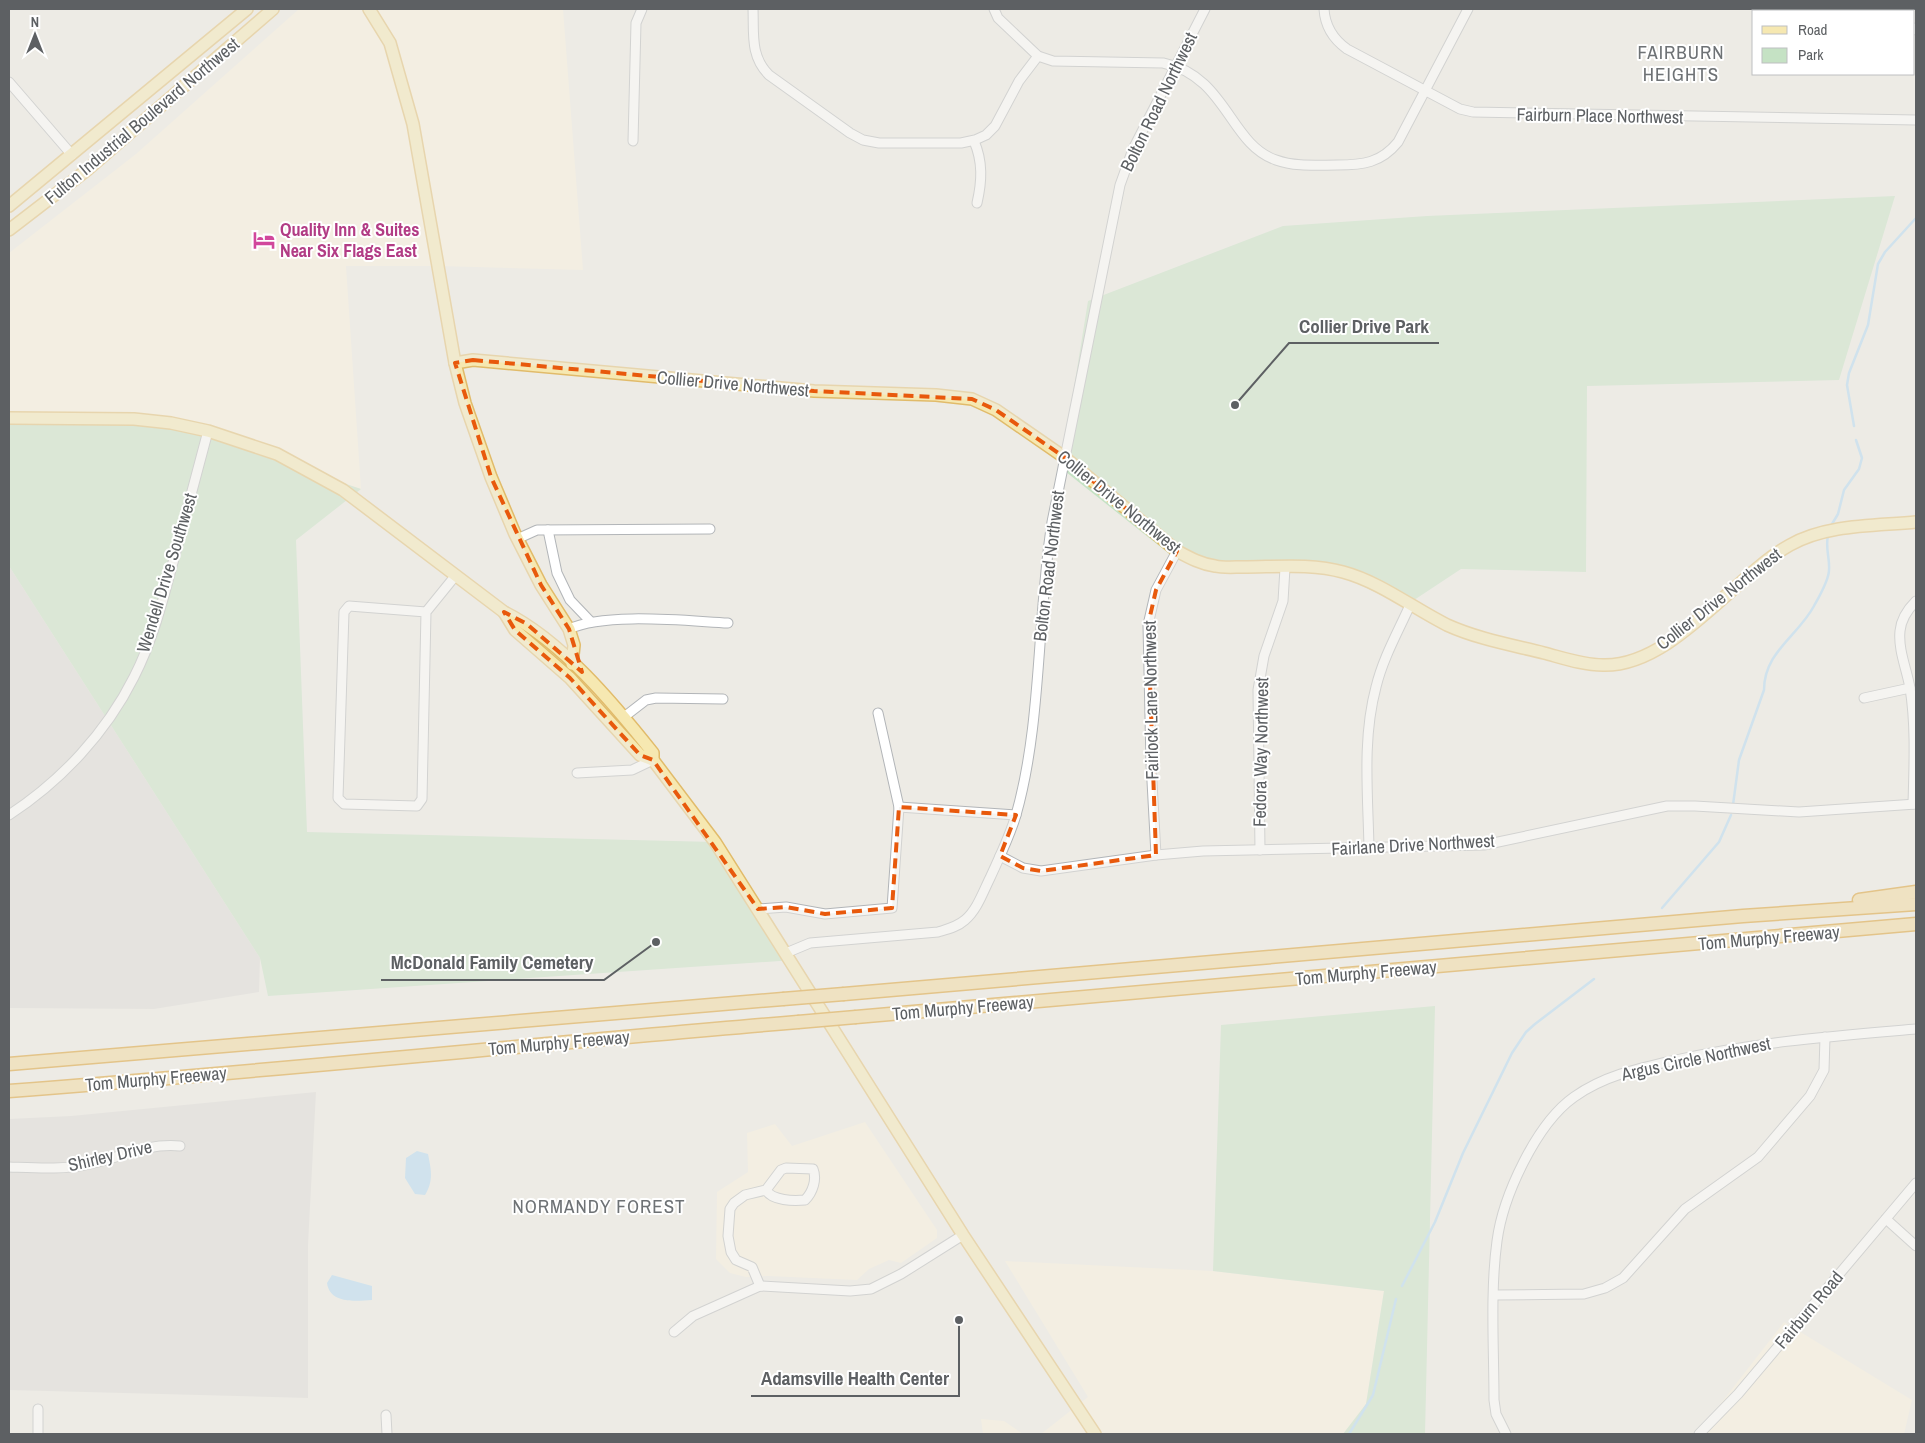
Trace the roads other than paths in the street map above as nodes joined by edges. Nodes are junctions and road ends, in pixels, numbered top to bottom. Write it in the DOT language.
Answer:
graph roads {
  1 [pos="247,9"];
  2 [pos="273,9"];
  3 [pos="369,9"];
  4 [pos="642,9"];
  5 [pos="753,9"];
  6 [pos="994,9"];
  7 [pos="1204,9"];
  8 [pos="1324,9"];
  9 [pos="1468,9"];
  10 [pos="1038,56"];
  11 [pos="1176,65"];
  12 [pos="9,82"];
  13 [pos="1425,91"];
  14 [pos="1916,120"];
  15 [pos="633,141"];
  16 [pos="974,141"];
  17 [pos="72,155"];
  18 [pos="977,203"];
  19 [pos="9,206"];
  20 [pos="9,230"];
  21 [pos="455,363"];
  22 [pos="9,418"];
  23 [pos="208,431"];
  24 [pos="1064,456"];
  25 [pos="1916,522"];
  26 [pos="710,529"];
  27 [pos="548,530"];
  28 [pos="517,539"];
  29 [pos="1177,552"];
  30 [pos="1285,568"];
  31 [pos="456,575"];
  32 [pos="1916,601"];
  33 [pos="1410,605"];
  34 [pos="426,612"];
  35 [pos="504,612"];
  36 [pos="591,622"];
  37 [pos="728,623"];
  38 [pos="569,629"];
  39 [pos="572,664"];
  40 [pos="1910,688"];
  41 [pos="1864,698"];
  42 [pos="723,699"];
  43 [pos="878,713"];
  44 [pos="624,717"];
  45 [pos="653,760"];
  46 [pos="577,773"];
  47 [pos="1915,804"];
  48 [pos="899,807"];
  49 [pos="9,815"];
  50 [pos="1016,815"];
  51 [pos="1369,848"];
  52 [pos="1260,850"];
  53 [pos="1156,855"];
  54 [pos="1000,856"];
  55 [pos="1916,892"];
  56 [pos="1916,904"];
  57 [pos="758,909"];
  58 [pos="1742,916"];
  59 [pos="1916,924"];
  60 [pos="786,953"];
  61 [pos="1916,1029"];
  62 [pos="1825,1037"];
  63 [pos="9,1064"];
  64 [pos="9,1091"];
  65 [pos="180,1146"];
  66 [pos="9,1167"];
  67 [pos="1916,1183"];
  68 [pos="766,1190"];
  69 [pos="1886,1219"];
  70 [pos="963,1235"];
  71 [pos="1916,1246"];
  72 [pos="760,1286"];
  73 [pos="1495,1295"];
  74 [pos="674,1332"];
  75 [pos="38,1409"];
  76 [pos="386,1415"];
  77 [pos="38,1434"];
  78 [pos="387,1434"];
  79 [pos="1095,1434"];
  80 [pos="1506,1434"];
  81 [pos="1699,1434"];
  1 -- 17 [label="main road, Fulton Industrial Boulevard Northwest"];
  2 -- 20 [label="main road, Fulton Industrial Boulevard Northwest"];
  3 -- 21 [label="main road"];
  4 -- 15 [label="street"];
  5 -- 16 [label="street"];
  6 -- 10 [label="street"];
  7 -- 11 [label="street, Bolton Road Northwest"];
  8 -- 13 [label="street, Fairburn Place Northwest"];
  9 -- 13 [label="street"];
  10 -- 11 [label="street"];
  10 -- 16 [label="street"];
  11 -- 13 [label="street"];
  11 -- 24 [label="street, Bolton Road Northwest"];
  12 -- 17 [label="street"];
  13 -- 14 [label="street, Fairburn Place Northwest"];
  16 -- 18 [label="street"];
  17 -- 19 [label="main road, Fulton Industrial Boulevard Northwest"];
  21 -- 24 [label="main road, Collier Drive Northwest"];
  21 -- 28 [label="main road"];
  22 -- 23 [label="main road"];
  23 -- 31 [label="main road"];
  23 -- 49 [label="street, Wendell Drive Southwest"];
  24 -- 29 [label="main road, Collier Drive Northwest"];
  24 -- 50 [label="street, Bolton Road Northwest"];
  25 -- 33 [label="main road, Collier Drive Northwest"];
  26 -- 27 [label="street"];
  27 -- 28 [label="street"];
  27 -- 36 [label="street"];
  28 -- 38 [label="main road"];
  29 -- 30 [label="main road, Collier Drive Northwest"];
  29 -- 53 [label="street, Fairlock Lane Northwest"];
  30 -- 33 [label="main road, Collier Drive Northwest"];
  30 -- 52 [label="street, Fedora Way Northwest"];
  31 -- 34 [label="street"];
  31 -- 35 [label="main road"];
  32 -- 40 [label="street"];
  33 -- 51 [label="street"];
  34 -- 34 [label="street"];
  35 -- 39 [label="main road"];
  35 -- 45 [label="main road"];
  36 -- 37 [label="street"];
  36 -- 38 [label="street"];
  38 -- 39 [label="main road"];
  39 -- 44 [label="main road"];
  40 -- 41 [label="street"];
  40 -- 47 [label="street"];
  42 -- 44 [label="street"];
  43 -- 48 [label="street"];
  44 -- 45 [label="main road"];
  45 -- 46 [label="street"];
  45 -- 57 [label="main road"];
  47 -- 51 [label="street, Fairlane Drive Northwest"];
  48 -- 50 [label="street"];
  48 -- 57 [label="street"];
  50 -- 54 [label="street, Bolton Road Northwest"];
  51 -- 52 [label="street, Fairlane Drive Northwest"];
  52 -- 53 [label="street, Fairlane Drive Northwest"];
  53 -- 54 [label="street, Fairlane Drive Northwest"];
  54 -- 60 [label="street, Bolton Road Northwest"];
  55 -- 58 [label="highway"];
  56 -- 58 [label="highway, Tom Murphy Freeway"];
  57 -- 60 [label="main road"];
  58 -- 63 [label="highway, Tom Murphy Freeway, bridge"];
  59 -- 64 [label="highway, Tom Murphy Freeway, bridge"];
  60 -- 70 [label="main road"];
  61 -- 62 [label="street, Argus Circle Northwest"];
  62 -- 73 [label="street"];
  62 -- 73 [label="street, Argus Circle Northwest"];
  65 -- 66 [label="street, Shirley Drive"];
  67 -- 69 [label="street, Fairburn Road"];
  68 -- 68 [label="street"];
  68 -- 72 [label="street"];
  69 -- 71 [label="street"];
  69 -- 81 [label="street, Fairburn Road"];
  70 -- 72 [label="street"];
  70 -- 79 [label="main road"];
  72 -- 74 [label="street"];
  73 -- 80 [label="street, Argus Circle Northwest"];
  75 -- 77 [label="street"];
  76 -- 78 [label="street"];
}
